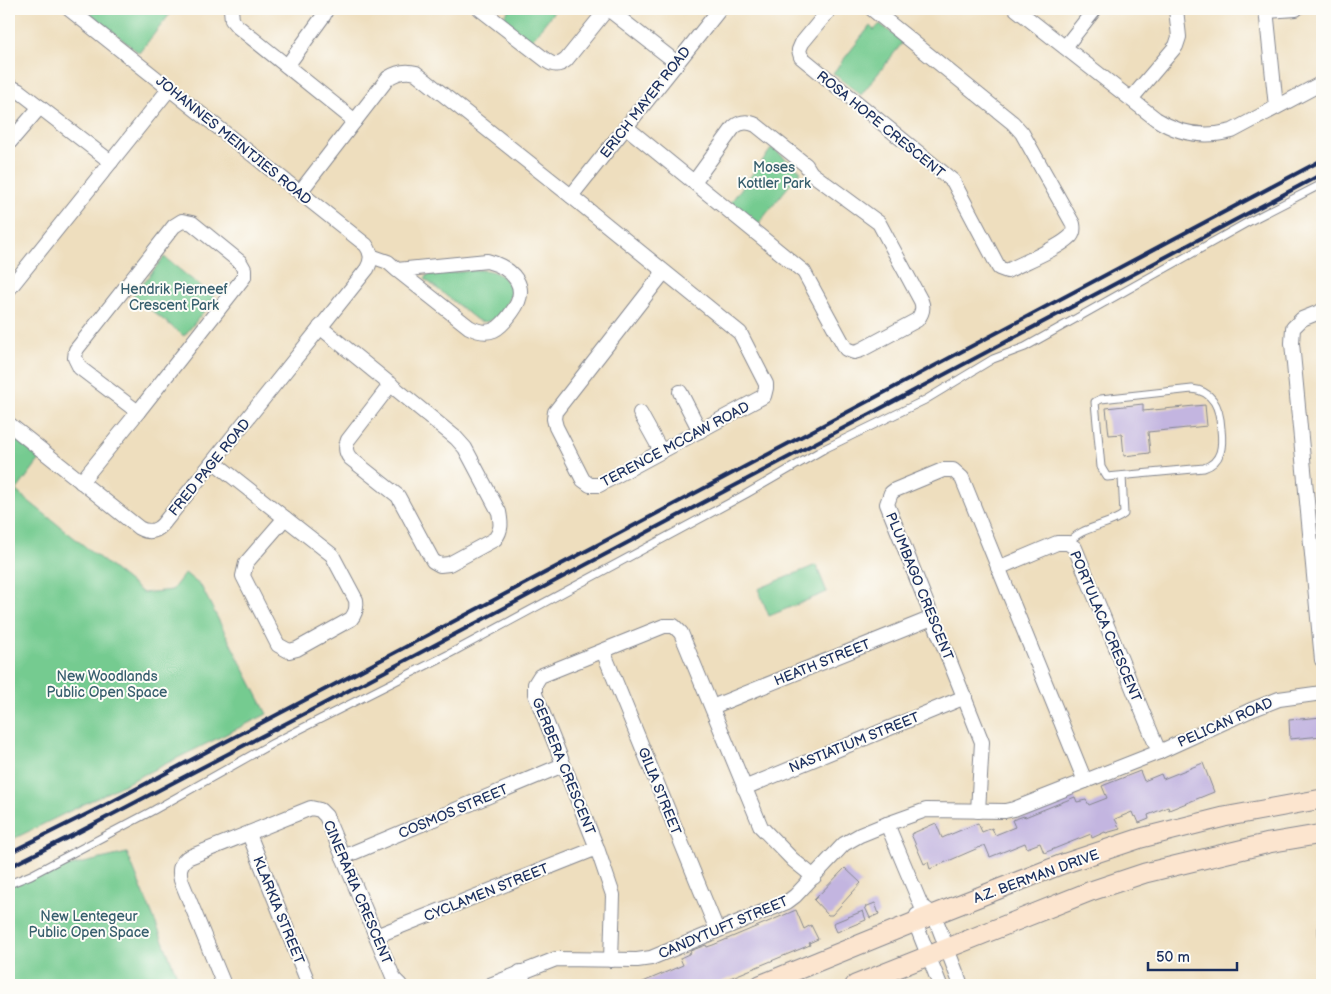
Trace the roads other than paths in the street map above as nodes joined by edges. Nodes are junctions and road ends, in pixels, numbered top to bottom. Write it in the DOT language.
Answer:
graph roads {
  1 [pos="69,9"];
  2 [pos="231,9"];
  3 [pos="326,9"];
  4 [pos="480,9"];
  5 [pos="608,9"];
  6 [pos="720,9"];
  7 [pos="830,9"];
  8 [pos="872,9"];
  9 [pos="1016,9"];
  10 [pos="1096,9"];
  11 [pos="1176,9"];
  12 [pos="1296,9"];
  13 [pos="1267,10"];
  14 [pos="1065,47"];
  15 [pos="677,63"];
  16 [pos="287,66"];
  17 [pos="9,86"];
  18 [pos="1316,86"];
  19 [pos="170,88"];
  20 [pos="1131,99"];
  21 [pos="40,107"];
  22 [pos="1276,107"];
  23 [pos="355,121"];
  24 [pos="626,127"];
  25 [pos="9,144"];
  26 [pos="111,162"];
  27 [pos="694,182"];
  28 [pos="1322,184"];
  29 [pos="300,192"];
  30 [pos="571,196"];
  31 [pos="371,256"];
  32 [pos="397,270"];
  33 [pos="664,272"];
  34 [pos="9,289"];
  35 [pos="1322,311"];
  36 [pos="320,327"];
  37 [pos="392,384"];
  38 [pos="680,392"];
  39 [pos="138,412"];
  40 [pos="640,413"];
  41 [pos="9,424"];
  42 [pos="700,430"];
  43 [pos="661,452"];
  44 [pos="214,462"];
  45 [pos="1122,476"];
  46 [pos="81,482"];
  47 [pos="285,518"];
  48 [pos="1316,523"];
  49 [pos="1068,543"];
  50 [pos="998,568"];
  51 [pos="1320,609"];
  52 [pos="932,618"];
  53 [pos="604,651"];
  54 [pos="1322,660"];
  55 [pos="1322,693"];
  56 [pos="965,697"];
  57 [pos="712,707"];
  58 [pos="1159,752"];
  59 [pos="563,766"];
  60 [pos="1085,782"];
  61 [pos="744,788"];
  62 [pos="1322,800"];
  63 [pos="978,811"];
  64 [pos="887,824"];
  65 [pos="249,834"];
  66 [pos="1322,834"];
  67 [pos="1322,842"];
  68 [pos="1270,843"];
  69 [pos="597,848"];
  70 [pos="343,857"];
  71 [pos="814,876"];
  72 [pos="9,884"];
  73 [pos="1322,907"];
  74 [pos="923,914"];
  75 [pos="717,930"];
  76 [pos="1322,934"];
  77 [pos="376,936"];
  78 [pos="947,948"];
  79 [pos="929,956"];
  80 [pos="611,960"];
  81 [pos="523,979"];
  82 [pos="224,985"];
  83 [pos="309,985"];
  84 [pos="400,985"];
  85 [pos="490,985"];
  86 [pos="760,985"];
  87 [pos="856,985"];
  88 [pos="940,985"];
  89 [pos="961,985"];
  1 -- 19 [label="street, JOHANNES MEINTJIES ROAD"];
  2 -- 16 [label="street"];
  3 -- 16 [label="street"];
  4 -- 5 [label="street"];
  5 -- 15 [label="street"];
  6 -- 15 [label="street, ERICH MAYER ROAD"];
  7 -- 8 [label="street, ROSA HOPE CRESCENT"];
  9 -- 14 [label="street"];
  10 -- 14 [label="street"];
  11 -- 20 [label="street"];
  12 -- 13 [label="street"];
  13 -- 22 [label="street"];
  14 -- 20 [label="street"];
  15 -- 24 [label="street, ERICH MAYER ROAD"];
  16 -- 23 [label="street"];
  17 -- 21 [label="street"];
  18 -- 22 [label="street"];
  19 -- 26 [label="street"];
  19 -- 29 [label="street, JOHANNES MEINTJIES ROAD"];
  20 -- 22 [label="street"];
  21 -- 25 [label="street"];
  21 -- 26 [label="street"];
  23 -- 29 [label="street, TERENCE MCCAW ROAD"];
  23 -- 30 [label="street, TERENCE MCCAW ROAD"];
  24 -- 27 [label="street"];
  24 -- 30 [label="street, ERICH MAYER ROAD"];
  26 -- 34 [label="street"];
  27 -- 27 [label="street"];
  28 -- 72 [label="lane"];
  29 -- 31 [label="street, JOHANNES MEINTJIES ROAD"];
  30 -- 33 [label="street, TERENCE MCCAW ROAD"];
  31 -- 32 [label="street, JOHANNES MEINTJIES ROAD"];
  31 -- 36 [label="street, FRED PAGE ROAD"];
  32 -- 32 [label="street, JOHANNES MEINTJIES ROAD"];
  33 -- 42 [label="street, TERENCE MCCAW ROAD"];
  33 -- 43 [label="street, TERENCE MCCAW ROAD"];
  35 -- 48 [label="street"];
  36 -- 37 [label="street"];
  36 -- 44 [label="street, FRED PAGE ROAD"];
  37 -- 37 [label="street"];
  38 -- 42 [label="street"];
  39 -- 39 [label="street"];
  39 -- 46 [label="street"];
  40 -- 43 [label="street"];
  41 -- 46 [label="street, FRED PAGE ROAD"];
  42 -- 43 [label="street, TERENCE MCCAW ROAD"];
  44 -- 46 [label="street, FRED PAGE ROAD"];
  44 -- 47 [label="street"];
  45 -- 45 [label="lane"];
  45 -- 49 [label="lane"];
  47 -- 47 [label="street"];
  48 -- 51 [label="street"];
  49 -- 50 [label="street, PORTULACA CRESCENT"];
  49 -- 58 [label="street, PORTULACA CRESCENT"];
  50 -- 52 [label="street, PLUMBAGO CRESCENT"];
  50 -- 60 [label="street, PLUMBAGO CRESCENT"];
  51 -- 54 [label="street"];
  52 -- 56 [label="street, PLUMBAGO CRESCENT"];
  52 -- 57 [label="street, HEATH STREET"];
  53 -- 57 [label="street, GERBERA CRESCENT"];
  53 -- 59 [label="street, GERBERA CRESCENT"];
  53 -- 75 [label="street, GILIA STREET"];
  55 -- 58 [label="street, PELICAN ROAD"];
  56 -- 61 [label="street, NASTIATIUM STREET"];
  56 -- 63 [label="street, PLUMBAGO CRESCENT"];
  57 -- 61 [label="street, GERBERA CRESCENT"];
  58 -- 60 [label="street, CANDYTUFT STREET"];
  59 -- 69 [label="street, GERBERA CRESCENT"];
  59 -- 70 [label="street, COSMOS STREET"];
  60 -- 63 [label="street, CANDYTUFT STREET"];
  61 -- 71 [label="street, GERBERA CRESCENT"];
  62 -- 74 [label="main road, A.Z. BERMAN DRIVE"];
  63 -- 64 [label="street, CANDYTUFT STREET"];
  64 -- 71 [label="street, CANDYTUFT STREET"];
  64 -- 74 [label="street"];
  65 -- 70 [label="street, CINERARIA CRESCENT"];
  65 -- 82 [label="street, CINERARIA CRESCENT"];
  65 -- 83 [label="street, KLARKIA STREET"];
  66 -- 68 [label="main road"];
  67 -- 68 [label="street"];
  68 -- 78 [label="main road"];
  69 -- 77 [label="street, CYCLAMEN STREET"];
  69 -- 80 [label="street, GERBERA CRESCENT"];
  70 -- 77 [label="street, CINERARIA CRESCENT"];
  71 -- 75 [label="street, CANDYTUFT STREET"];
  73 -- 76 [label="lane"];
  74 -- 78 [label="street"];
  74 -- 79 [label="street"];
  74 -- 86 [label="main road, A.Z. BERMAN DRIVE"];
  75 -- 80 [label="street, CANDYTUFT STREET"];
  77 -- 84 [label="street, CINERARIA CRESCENT"];
  78 -- 79 [label="main road"];
  78 -- 89 [label="street"];
  79 -- 87 [label="main road"];
  79 -- 88 [label="street"];
  80 -- 81 [label="street, CANDYTUFT STREET"];
  81 -- 85 [label="street, CANDYTUFT STREET"];
}
